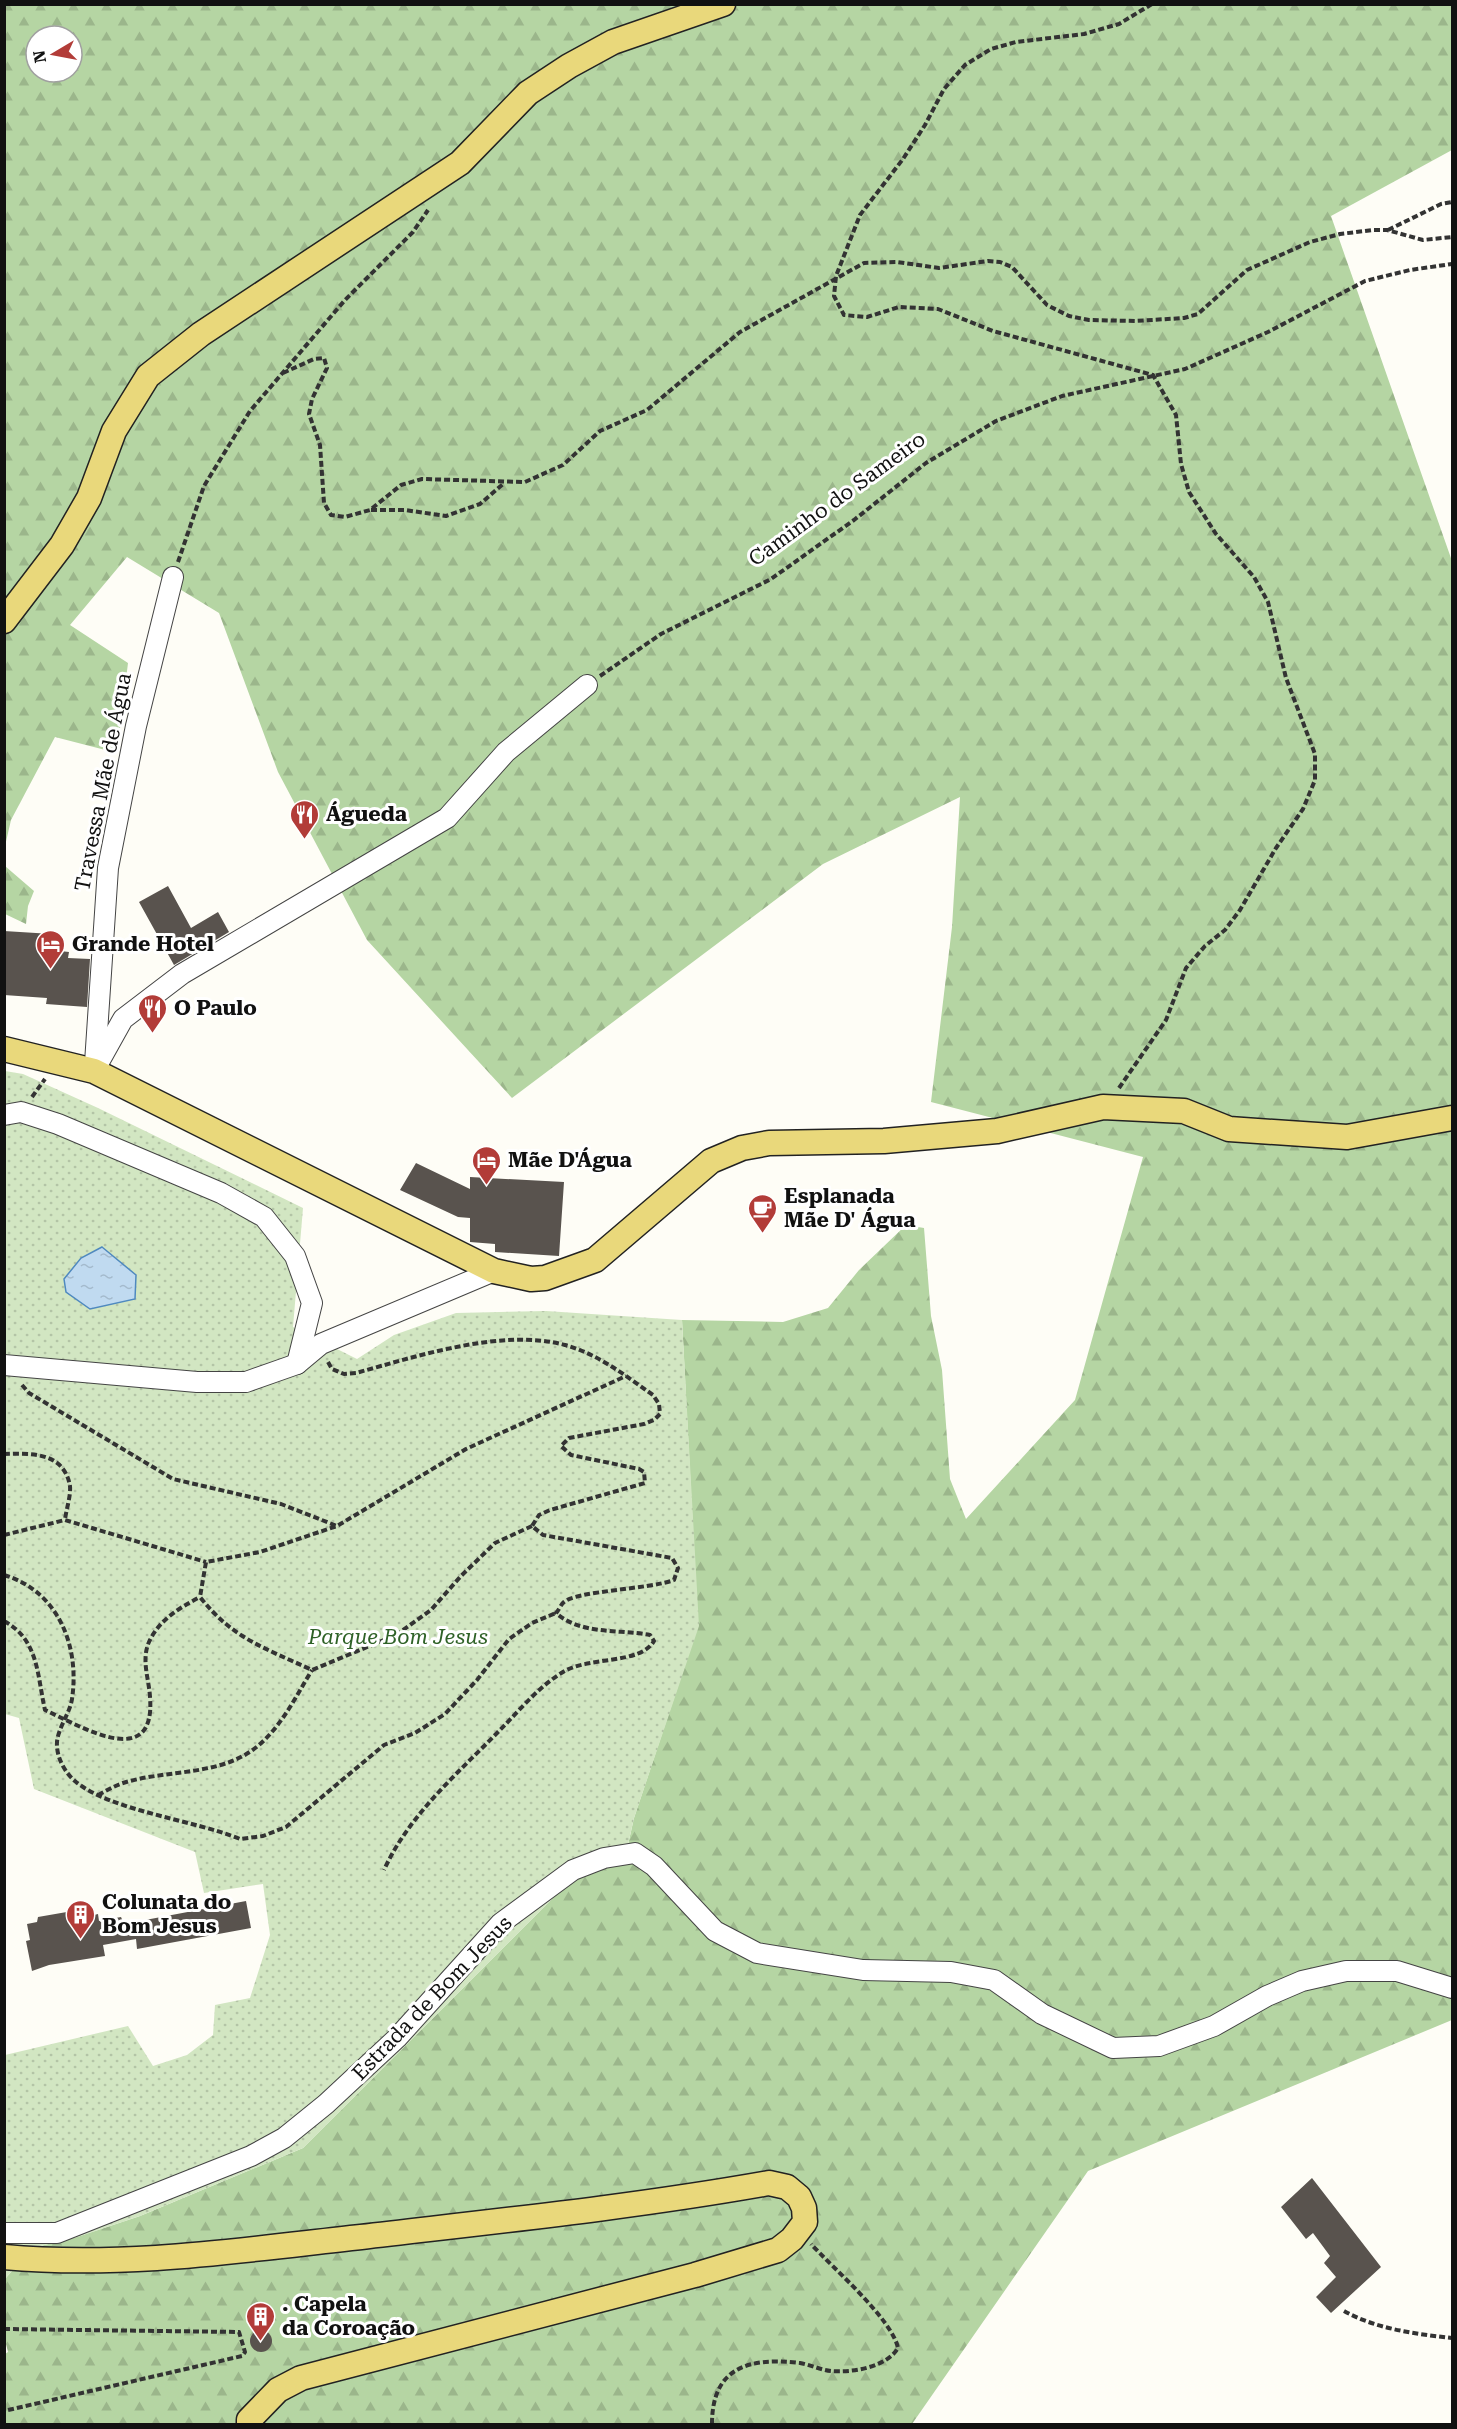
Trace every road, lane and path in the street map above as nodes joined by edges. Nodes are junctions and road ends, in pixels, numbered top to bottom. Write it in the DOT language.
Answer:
graph roads {
  1 [pos="723,4"];
  2 [pos="1152,4"];
  3 [pos="1452,202"];
  4 [pos="433,203"];
  5 [pos="1387,230"];
  6 [pos="1452,237"];
  7 [pos="1452,264"];
  8 [pos="836,276"];
  9 [pos="283,373"];
  10 [pos="1153,375"];
  11 [pos="504,483"];
  12 [pos="370,510"];
  13 [pos="172,577"];
  14 [pos="4,621"];
  15 [pos="587,686"];
  16 [pos="4,1049"];
  17 [pos="57,1063"];
  18 [pos="93,1071"];
  19 [pos="1103,1107"];
  20 [pos="13,1114"];
  21 [pos="1452,1118"];
  22 [pos="494,1271"];
  23 [pos="341,1336"];
  24 [pos="297,1364"];
  25 [pos="5,1365"];
  26 [pos="626,1376"];
  27 [pos="4,1454"];
  28 [pos="65,1520"];
  29 [pos="337,1526"];
  30 [pos="532,1526"];
  31 [pos="4,1535"];
  32 [pos="206,1562"];
  33 [pos="4,1575"];
  34 [pos="200,1597"];
  35 [pos="556,1613"];
  36 [pos="4,1621"];
  37 [pos="312,1670"];
  38 [pos="65,1719"];
  39 [pos="98,1796"];
  40 [pos="384,1870"];
  41 [pos="1452,1988"];
  42 [pos="799,2230"];
  43 [pos="4,2233"];
  44 [pos="4,2257"];
  45 [pos="1344,2311"];
  46 [pos="4,2329"];
  47 [pos="1452,2338"];
  48 [pos="4,2411"];
  49 [pos="249,2424"];
  50 [pos="712,2424"];
  1 -- 14 [label="main road"];
  2 -- 8 [label="path"];
  3 -- 5 [label="path"];
  4 -- 9 [label="path"];
  5 -- 6 [label="path"];
  5 -- 8 [label="path"];
  7 -- 10 [label="path, Caminho do Sameiro"];
  8 -- 10 [label="path"];
  8 -- 11 [label="path"];
  9 -- 12 [label="path"];
  9 -- 13 [label="path"];
  10 -- 15 [label="path, Caminho do Sameiro"];
  10 -- 19 [label="path"];
  11 -- 12 [label="path"];
  11 -- 12 [label="path"];
  13 -- 18 [label="street, Travessa Mãe de Água"];
  15 -- 18 [label="street"];
  16 -- 17 [label="main road"];
  17 -- 18 [label="main road"];
  17 -- 20 [label="path"];
  18 -- 22 [label="main road"];
  19 -- 21 [label="main road"];
  19 -- 22 [label="main road"];
  20 -- 24 [label="street"];
  22 -- 23 [label="street"];
  23 -- 24 [label="street"];
  23 -- 26 [label="path"];
  24 -- 25 [label="street"];
  25 -- 29 [label="path"];
  26 -- 29 [label="path"];
  26 -- 30 [label="path"];
  27 -- 28 [label="path"];
  28 -- 31 [label="path"];
  28 -- 32 [label="path"];
  29 -- 32 [label="path"];
  30 -- 35 [label="path"];
  30 -- 37 [label="path"];
  32 -- 34 [label="path"];
  33 -- 38 [label="path"];
  34 -- 37 [label="path"];
  34 -- 38 [label="path"];
  35 -- 39 [label="path"];
  35 -- 40 [label="path"];
  36 -- 38 [label="path"];
  37 -- 39 [label="path"];
  38 -- 39 [label="path"];
  41 -- 43 [label="street, Estrada de Bom Jesus"];
  42 -- 44 [label="main road"];
  42 -- 49 [label="main road"];
  42 -- 50 [label="path"];
  45 -- 47 [label="path"];
  46 -- 48 [label="path"];
}
